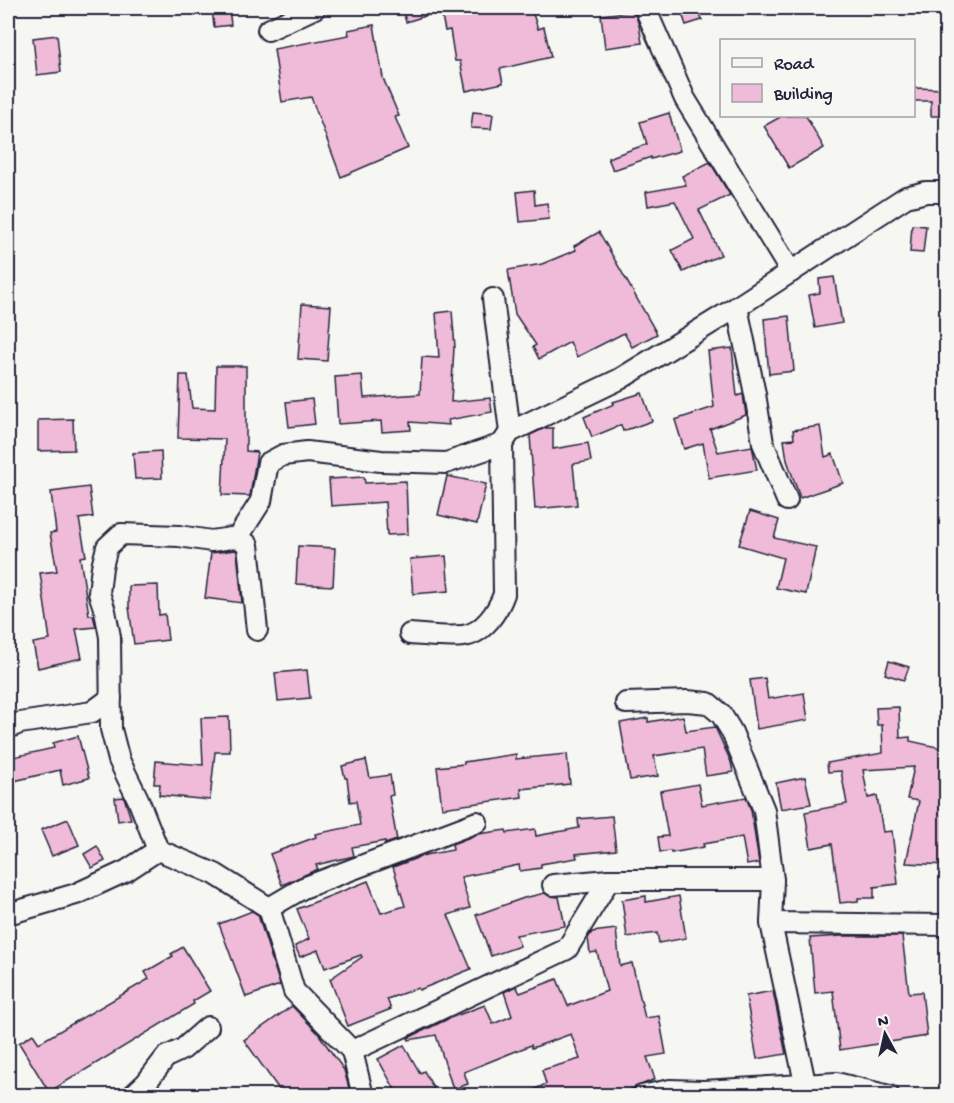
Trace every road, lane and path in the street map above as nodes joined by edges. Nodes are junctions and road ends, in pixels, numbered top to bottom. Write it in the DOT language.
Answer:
graph roads {
  1 [pos="315,8"];
  2 [pos="645,8"];
  3 [pos="268,30"];
  4 [pos="946,192"];
  5 [pos="790,272"];
  6 [pos="494,299"];
  7 [pos="737,307"];
  8 [pos="506,438"];
  9 [pos="787,500"];
  10 [pos="238,537"];
  11 [pos="257,630"];
  12 [pos="410,634"];
  13 [pos="111,698"];
  14 [pos="626,703"];
  15 [pos="70,717"];
  16 [pos="8,728"];
  17 [pos="111,729"];
  18 [pos="477,822"];
  19 [pos="158,850"];
  20 [pos="609,880"];
  21 [pos="773,880"];
  22 [pos="553,885"];
  23 [pos="269,908"];
  24 [pos="8,914"];
  25 [pos="771,923"];
  26 [pos="946,926"];
  27 [pos="208,1027"];
  28 [pos="352,1051"];
  29 [pos="805,1083"];
  30 [pos="132,1095"];
  31 [pos="363,1095"];
  32 [pos="642,1095"];
  33 [pos="889,1095"];
  1 -- 3 [label="street"];
  2 -- 5 [label="street"];
  4 -- 5 [label="street"];
  5 -- 7 [label="street"];
  6 -- 8 [label="street"];
  7 -- 8 [label="street"];
  7 -- 9 [label="street"];
  8 -- 10 [label="street"];
  8 -- 12 [label="street"];
  10 -- 11 [label="street"];
  10 -- 13 [label="street"];
  13 -- 15 [label="street"];
  13 -- 17 [label="street"];
  14 -- 21 [label="street"];
  15 -- 16 [label="street"];
  15 -- 17 [label="street"];
  17 -- 19 [label="street"];
  18 -- 23 [label="street"];
  19 -- 23 [label="street"];
  19 -- 24 [label="street"];
  20 -- 21 [label="street"];
  20 -- 22 [label="street"];
  20 -- 28 [label="street"];
  21 -- 25 [label="street"];
  23 -- 28 [label="street"];
  25 -- 26 [label="street"];
  25 -- 29 [label="street"];
  27 -- 30 [label="street"];
  28 -- 31 [label="street"];
  29 -- 32 [label="street"];
  29 -- 33 [label="street"];
}
